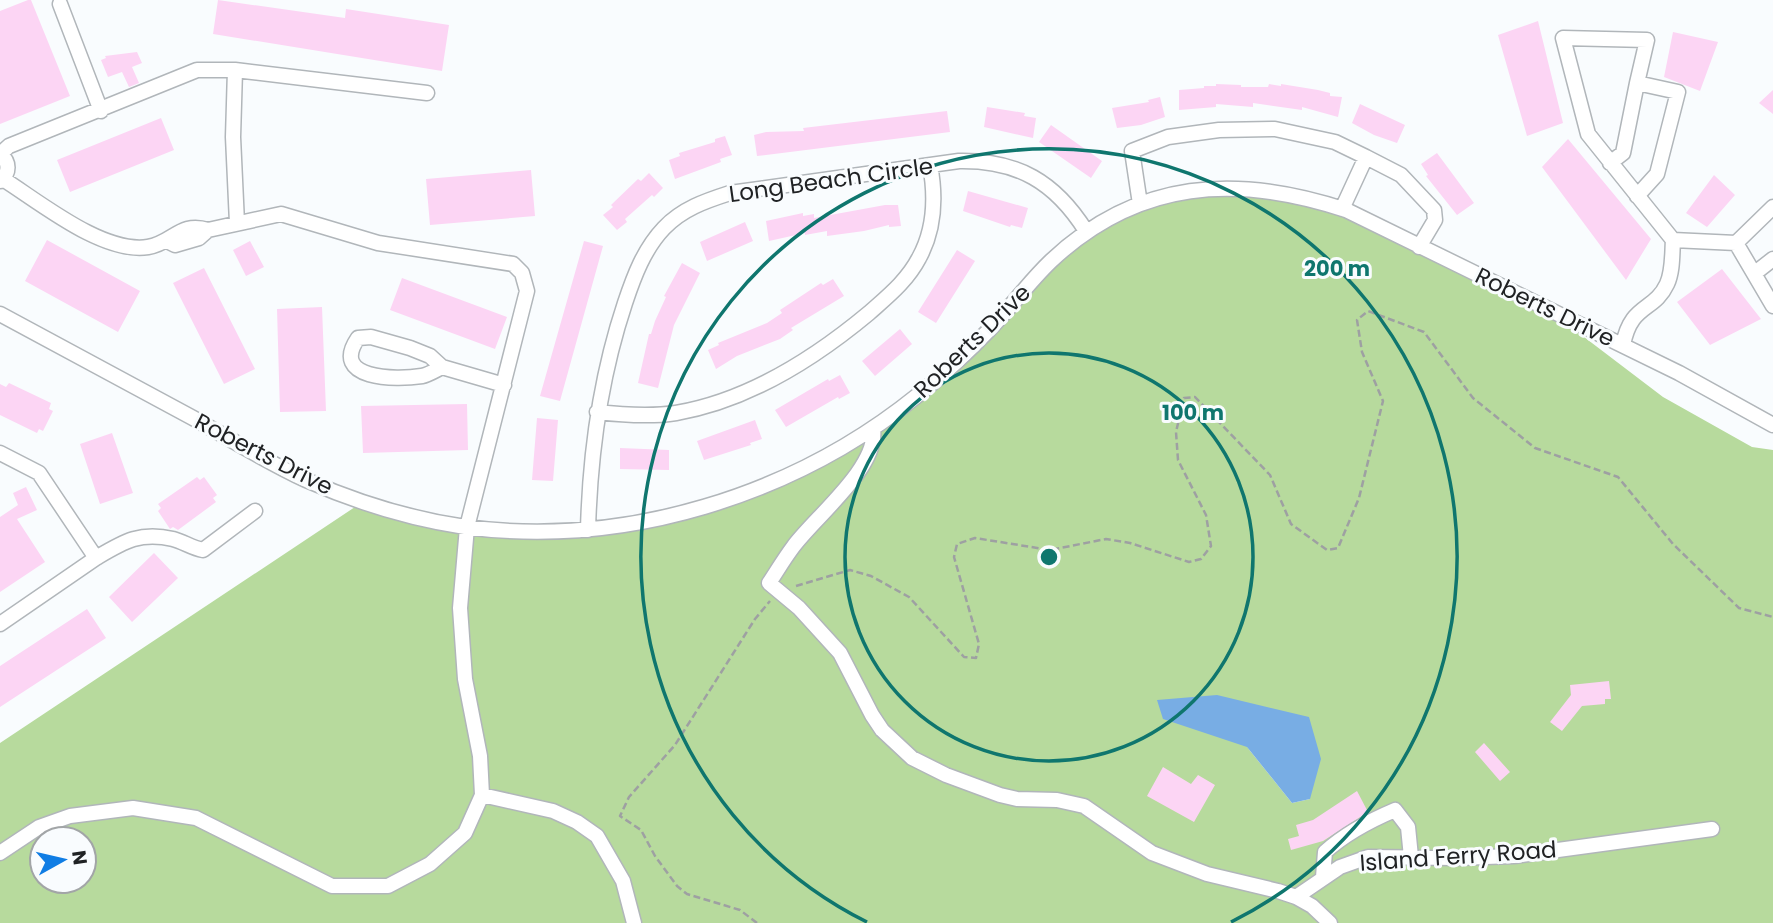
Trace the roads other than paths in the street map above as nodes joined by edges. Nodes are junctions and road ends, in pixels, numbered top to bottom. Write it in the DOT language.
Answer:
graph roads {
  1 [pos="60,4"];
  2 [pos="235,70"];
  3 [pos="1637,83"];
  4 [pos="427,93"];
  5 [pos="101,111"];
  6 [pos="0,154"];
  7 [pos="1366,157"];
  8 [pos="1610,163"];
  9 [pos="930,165"];
  10 [pos="1,180"];
  11 [pos="1637,196"];
  12 [pos="1140,204"];
  13 [pos="1773,207"];
  14 [pos="1342,209"];
  15 [pos="237,223"];
  16 [pos="1086,231"];
  17 [pos="1673,240"];
  18 [pos="1736,243"];
  19 [pos="1419,247"];
  20 [pos="1773,259"];
  21 [pos="1755,273"];
  22 [pos="1773,306"];
  23 [pos="0,314"];
  24 [pos="1623,345"];
  25 [pos="442,367"];
  26 [pos="504,385"];
  27 [pos="597,412"];
  28 [pos="1773,425"];
  29 [pos="873,429"];
  30 [pos="0,453"];
  31 [pos="255,511"];
  32 [pos="467,527"];
  33 [pos="588,530"];
  34 [pos="96,558"];
  35 [pos="0,624"];
  36 [pos="482,795"];
  37 [pos="1712,829"];
  38 [pos="0,853"];
  39 [pos="1411,857"];
  40 [pos="1323,877"];
  41 [pos="1296,897"];
  42 [pos="634,923"];
  43 [pos="1329,923"];
  1 -- 5 [label="street"];
  2 -- 4 [label="street"];
  2 -- 5 [label="street"];
  2 -- 15 [label="street"];
  3 -- 8 [label="street"];
  3 -- 8 [label="street"];
  3 -- 11 [label="street"];
  5 -- 6 [label="street"];
  6 -- 10 [label="street"];
  7 -- 12 [label="street"];
  7 -- 14 [label="street"];
  7 -- 19 [label="street"];
  8 -- 11 [label="street"];
  9 -- 16 [label="street, Long Beach Circle"];
  9 -- 27 [label="street"];
  9 -- 27 [label="street, Long Beach Circle"];
  10 -- 15 [label="street"];
  11 -- 17 [label="street"];
  12 -- 14 [label="street, Roberts Drive"];
  12 -- 16 [label="street, Roberts Drive"];
  13 -- 18 [label="street"];
  14 -- 19 [label="street, Roberts Drive"];
  15 -- 26 [label="street"];
  16 -- 29 [label="street, Roberts Drive"];
  17 -- 18 [label="street"];
  17 -- 24 [label="street"];
  18 -- 21 [label="street"];
  19 -- 24 [label="street, Roberts Drive"];
  20 -- 21 [label="street"];
  21 -- 22 [label="street"];
  23 -- 32 [label="street, Roberts Drive"];
  24 -- 28 [label="street, Roberts Drive"];
  25 -- 25 [label="street"];
  25 -- 26 [label="street"];
  26 -- 32 [label="street"];
  27 -- 33 [label="street, Long Beach Circle"];
  29 -- 33 [label="street, Roberts Drive"];
  29 -- 41 [label="street"];
  30 -- 34 [label="street"];
  31 -- 34 [label="street"];
  32 -- 33 [label="street, Roberts Drive"];
  32 -- 36 [label="street"];
  34 -- 35 [label="street"];
  36 -- 38 [label="street"];
  36 -- 42 [label="street"];
  37 -- 39 [label="street, Island Ferry Road"];
  39 -- 40 [label="street, Island Ferry Road"];
  39 -- 40 [label="street"];
  40 -- 41 [label="street, Island Ferry Road"];
  41 -- 43 [label="street"];
}
